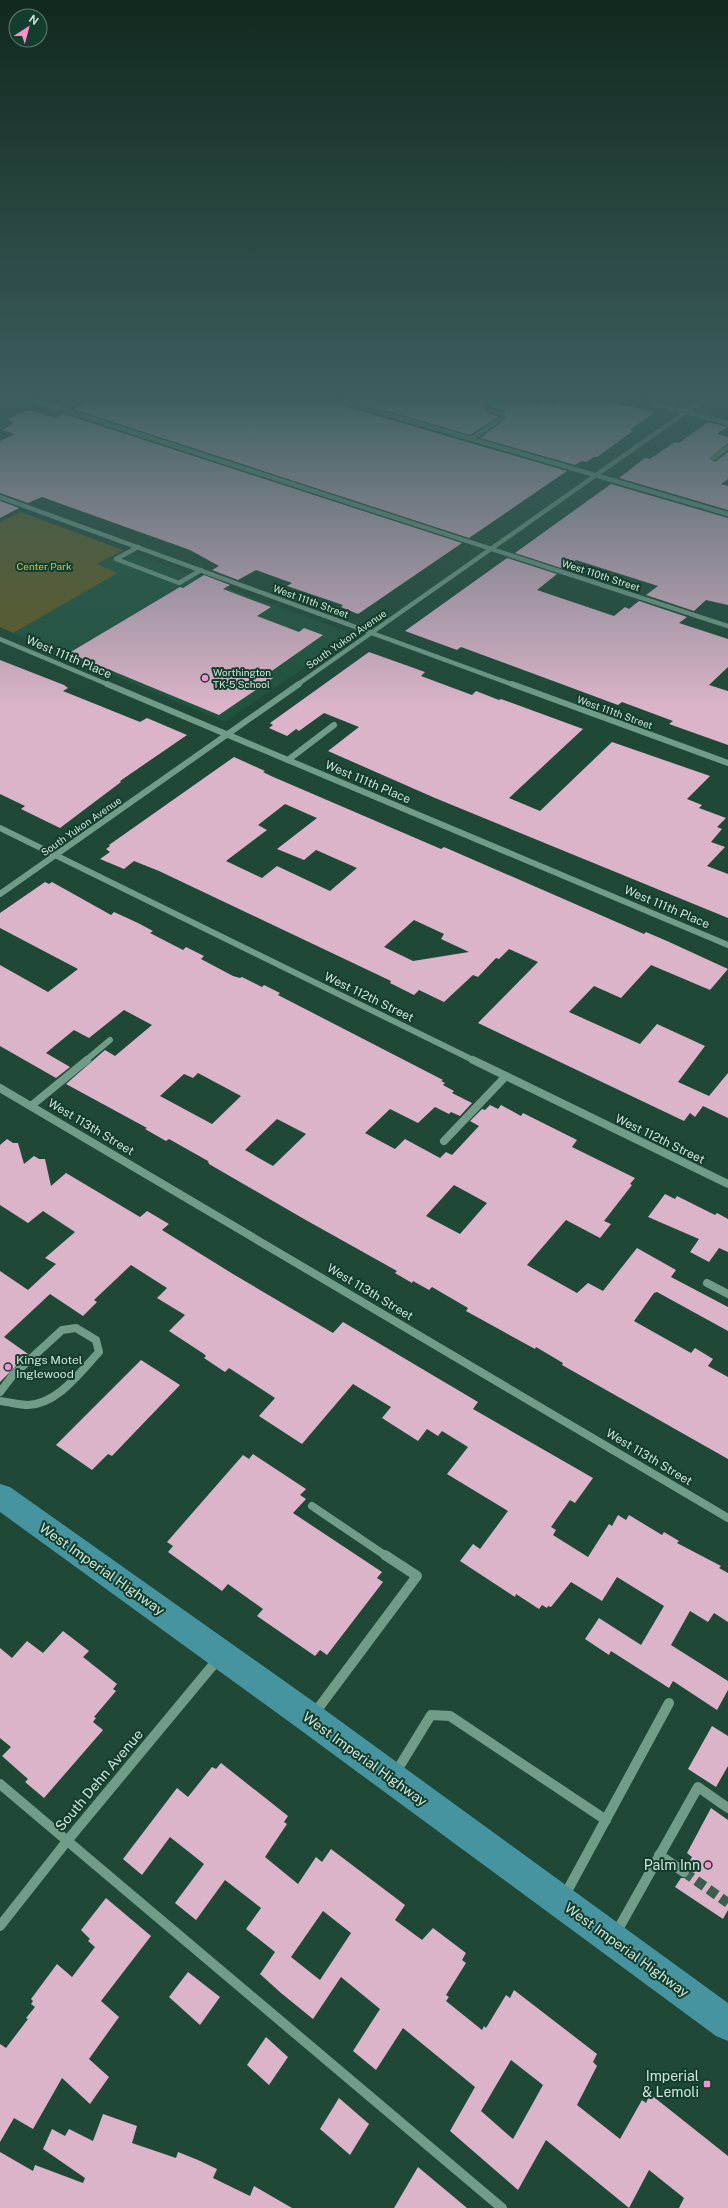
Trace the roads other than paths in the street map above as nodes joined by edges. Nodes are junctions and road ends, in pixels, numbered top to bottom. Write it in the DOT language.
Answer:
graph roads {
  1 [pos="19,503"];
  2 [pos="351,503"];
  3 [pos="556,503"];
  4 [pos="691,503"];
  5 [pos="728,514"];
  6 [pos="138,547"];
  7 [pos="492,549"];
  8 [pos="201,570"];
  9 [pos="728,626"];
  10 [pos="371,632"];
  11 [pos="0,640"];
  12 [pos="334,724"];
  13 [pos="227,734"];
  14 [pos="288,760"];
  15 [pos="728,763"];
  16 [pos="0,828"];
  17 [pos="55,855"];
  18 [pos="0,894"];
  19 [pos="728,945"];
  20 [pos="110,1040"];
  21 [pos="506,1076"];
  22 [pos="0,1088"];
  23 [pos="31,1106"];
  24 [pos="444,1141"];
  25 [pos="728,1184"];
  26 [pos="707,1283"];
  27 [pos="728,1294"];
  28 [pos="0,1392"];
  29 [pos="0,1402"];
  30 [pos="0,1496"];
  31 [pos="312,1506"];
  32 [pos="728,1518"];
  33 [pos="222,1654"];
  34 [pos="669,1703"];
  35 [pos="310,1718"];
  36 [pos="392,1778"];
  37 [pos="0,1784"];
  38 [pos="728,1808"];
  39 [pos="606,1820"];
  40 [pos="67,1841"];
  41 [pos="659,1855"];
  42 [pos="684,1872"];
  43 [pos="561,1902"];
  44 [pos="0,1926"];
  45 [pos="612,1939"];
  46 [pos="728,2024"];
  47 [pos="502,2208"];
  1 -- 6 [label="street, West 111th Street"];
  2 -- 7 [label="street, West 110th Street"];
  3 -- 7 [label="street, South Yukon Avenue"];
  4 -- 5 [label="street"];
  6 -- 8 [label="street, West 111th Street"];
  6 -- 8 [label="street"];
  7 -- 9 [label="street, West 110th Street"];
  7 -- 10 [label="street, South Yukon Avenue"];
  8 -- 10 [label="street, West 111th Street"];
  10 -- 13 [label="street, South Yukon Avenue"];
  10 -- 15 [label="street, West 111th Street"];
  11 -- 13 [label="street, West 111th Place"];
  12 -- 14 [label="street"];
  13 -- 14 [label="street, West 111th Place"];
  13 -- 17 [label="street, South Yukon Avenue"];
  14 -- 19 [label="street, West 111th Place"];
  16 -- 17 [label="street, West 112th Street"];
  17 -- 18 [label="street, South Yukon Avenue"];
  17 -- 21 [label="street, West 112th Street"];
  20 -- 23 [label="street"];
  21 -- 24 [label="street"];
  21 -- 25 [label="street, West 112th Street"];
  22 -- 23 [label="street, West 113th Street"];
  23 -- 32 [label="street, West 113th Street"];
  26 -- 27 [label="street"];
  28 -- 29 [label="street"];
  30 -- 33 [label="main road, West Imperial Highway"];
  31 -- 35 [label="street"];
  33 -- 35 [label="main road, West Imperial Highway"];
  33 -- 40 [label="street, South Dehn Avenue"];
  34 -- 39 [label="street"];
  35 -- 36 [label="main road, West Imperial Highway"];
  36 -- 39 [label="street"];
  36 -- 43 [label="main road, West Imperial Highway"];
  37 -- 40 [label="street"];
  38 -- 41 [label="street"];
  39 -- 43 [label="street"];
  40 -- 44 [label="street, South Dehn Avenue"];
  40 -- 47 [label="street"];
  41 -- 42 [label="street"];
  41 -- 45 [label="street"];
  43 -- 45 [label="main road, West Imperial Highway"];
  45 -- 46 [label="main road, West Imperial Highway"];
}
